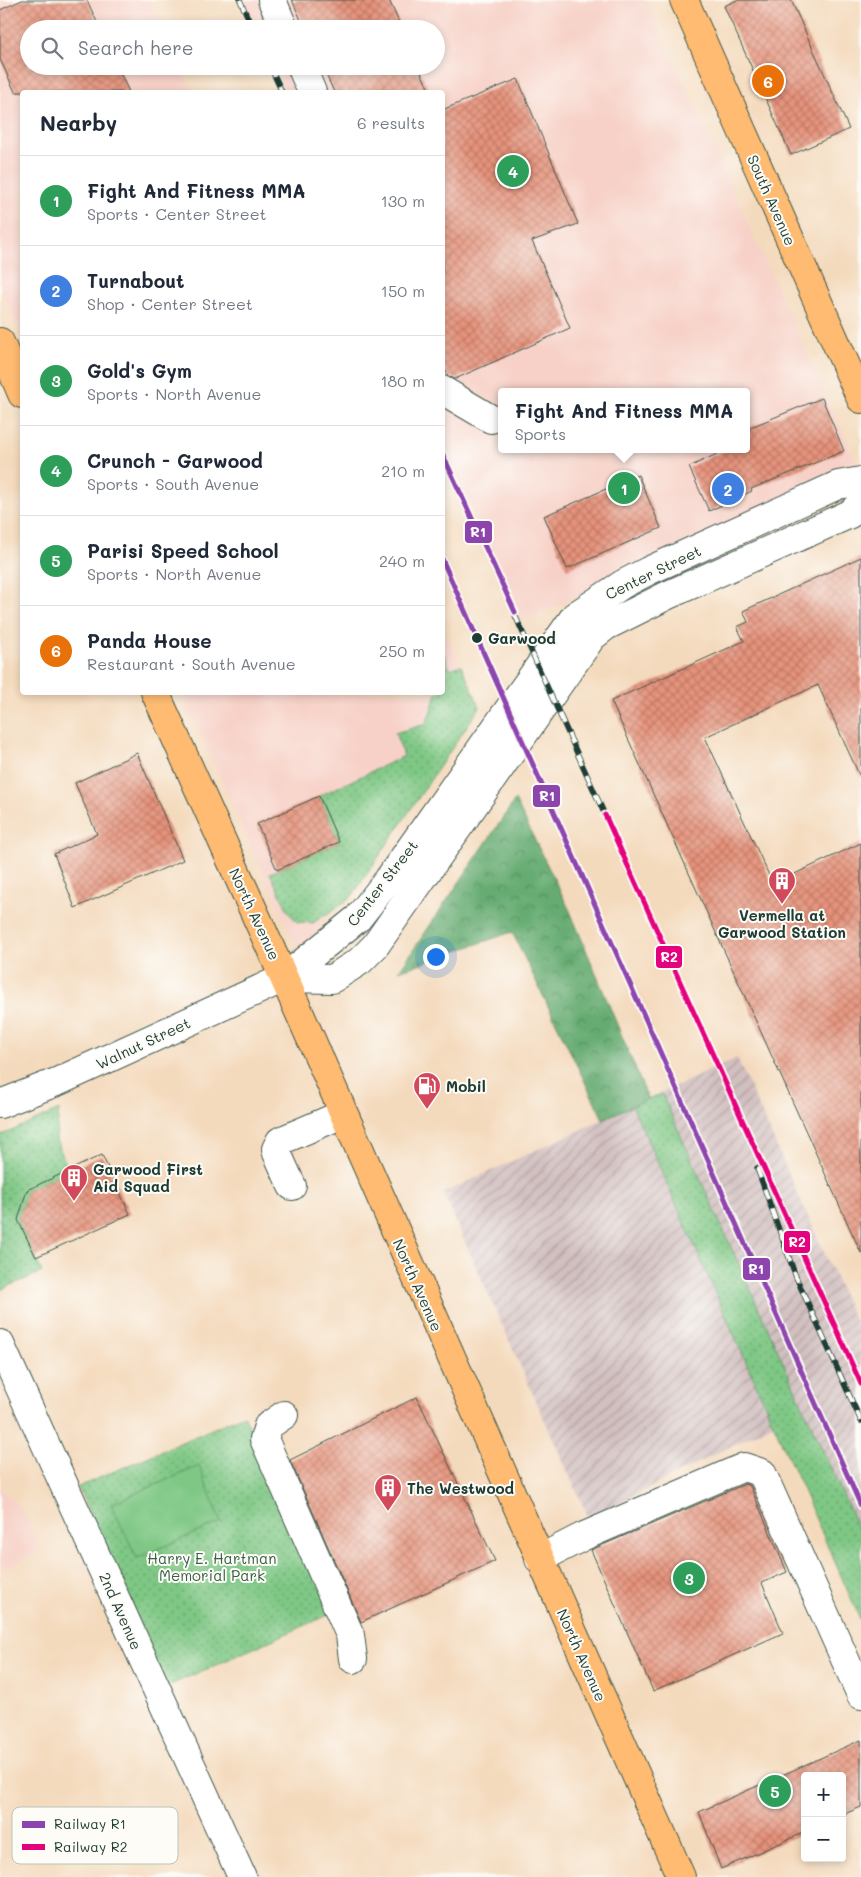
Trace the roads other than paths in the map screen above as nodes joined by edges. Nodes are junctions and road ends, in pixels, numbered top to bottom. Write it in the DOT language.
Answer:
graph roads {
  1 [pos="272,0"];
  2 [pos="684,0"];
  3 [pos="280,20"];
  4 [pos="305,75"];
  5 [pos="311,90"];
  6 [pos="0,342"];
  7 [pos="20,389"];
  8 [pos="445,392"];
  9 [pos="861,399"];
  10 [pos="491,419"];
  11 [pos="861,481"];
  12 [pos="861,504"];
  13 [pos="156,695"];
  14 [pos="284,978"];
  15 [pos="0,1104"];
  16 [pos="343,1114"];
  17 [pos="292,1186"];
  18 [pos="0,1344"];
  19 [pos="284,1415"];
  20 [pos="539,1559"];
  21 [pos="353,1659"];
  22 [pos="861,1695"];
  23 [pos="242,1877"];
  24 [pos="681,1877"];
  1 -- 3 [label="street"];
  2 -- 9 [label="main road, South Avenue"];
  4 -- 5 [label="street"];
  6 -- 7 [label="main road"];
  8 -- 10 [label="street"];
  11 -- 14 [label="street, Center Street"];
  12 -- 14 [label="street, Center Street"];
  13 -- 14 [label="main road, North Avenue"];
  14 -- 15 [label="street, Walnut Street"];
  14 -- 16 [label="main road, North Avenue"];
  16 -- 17 [label="street"];
  16 -- 20 [label="main road, North Avenue"];
  18 -- 23 [label="street, 2nd Avenue"];
  19 -- 21 [label="street"];
  20 -- 22 [label="street"];
  20 -- 24 [label="main road, North Avenue"];
}
